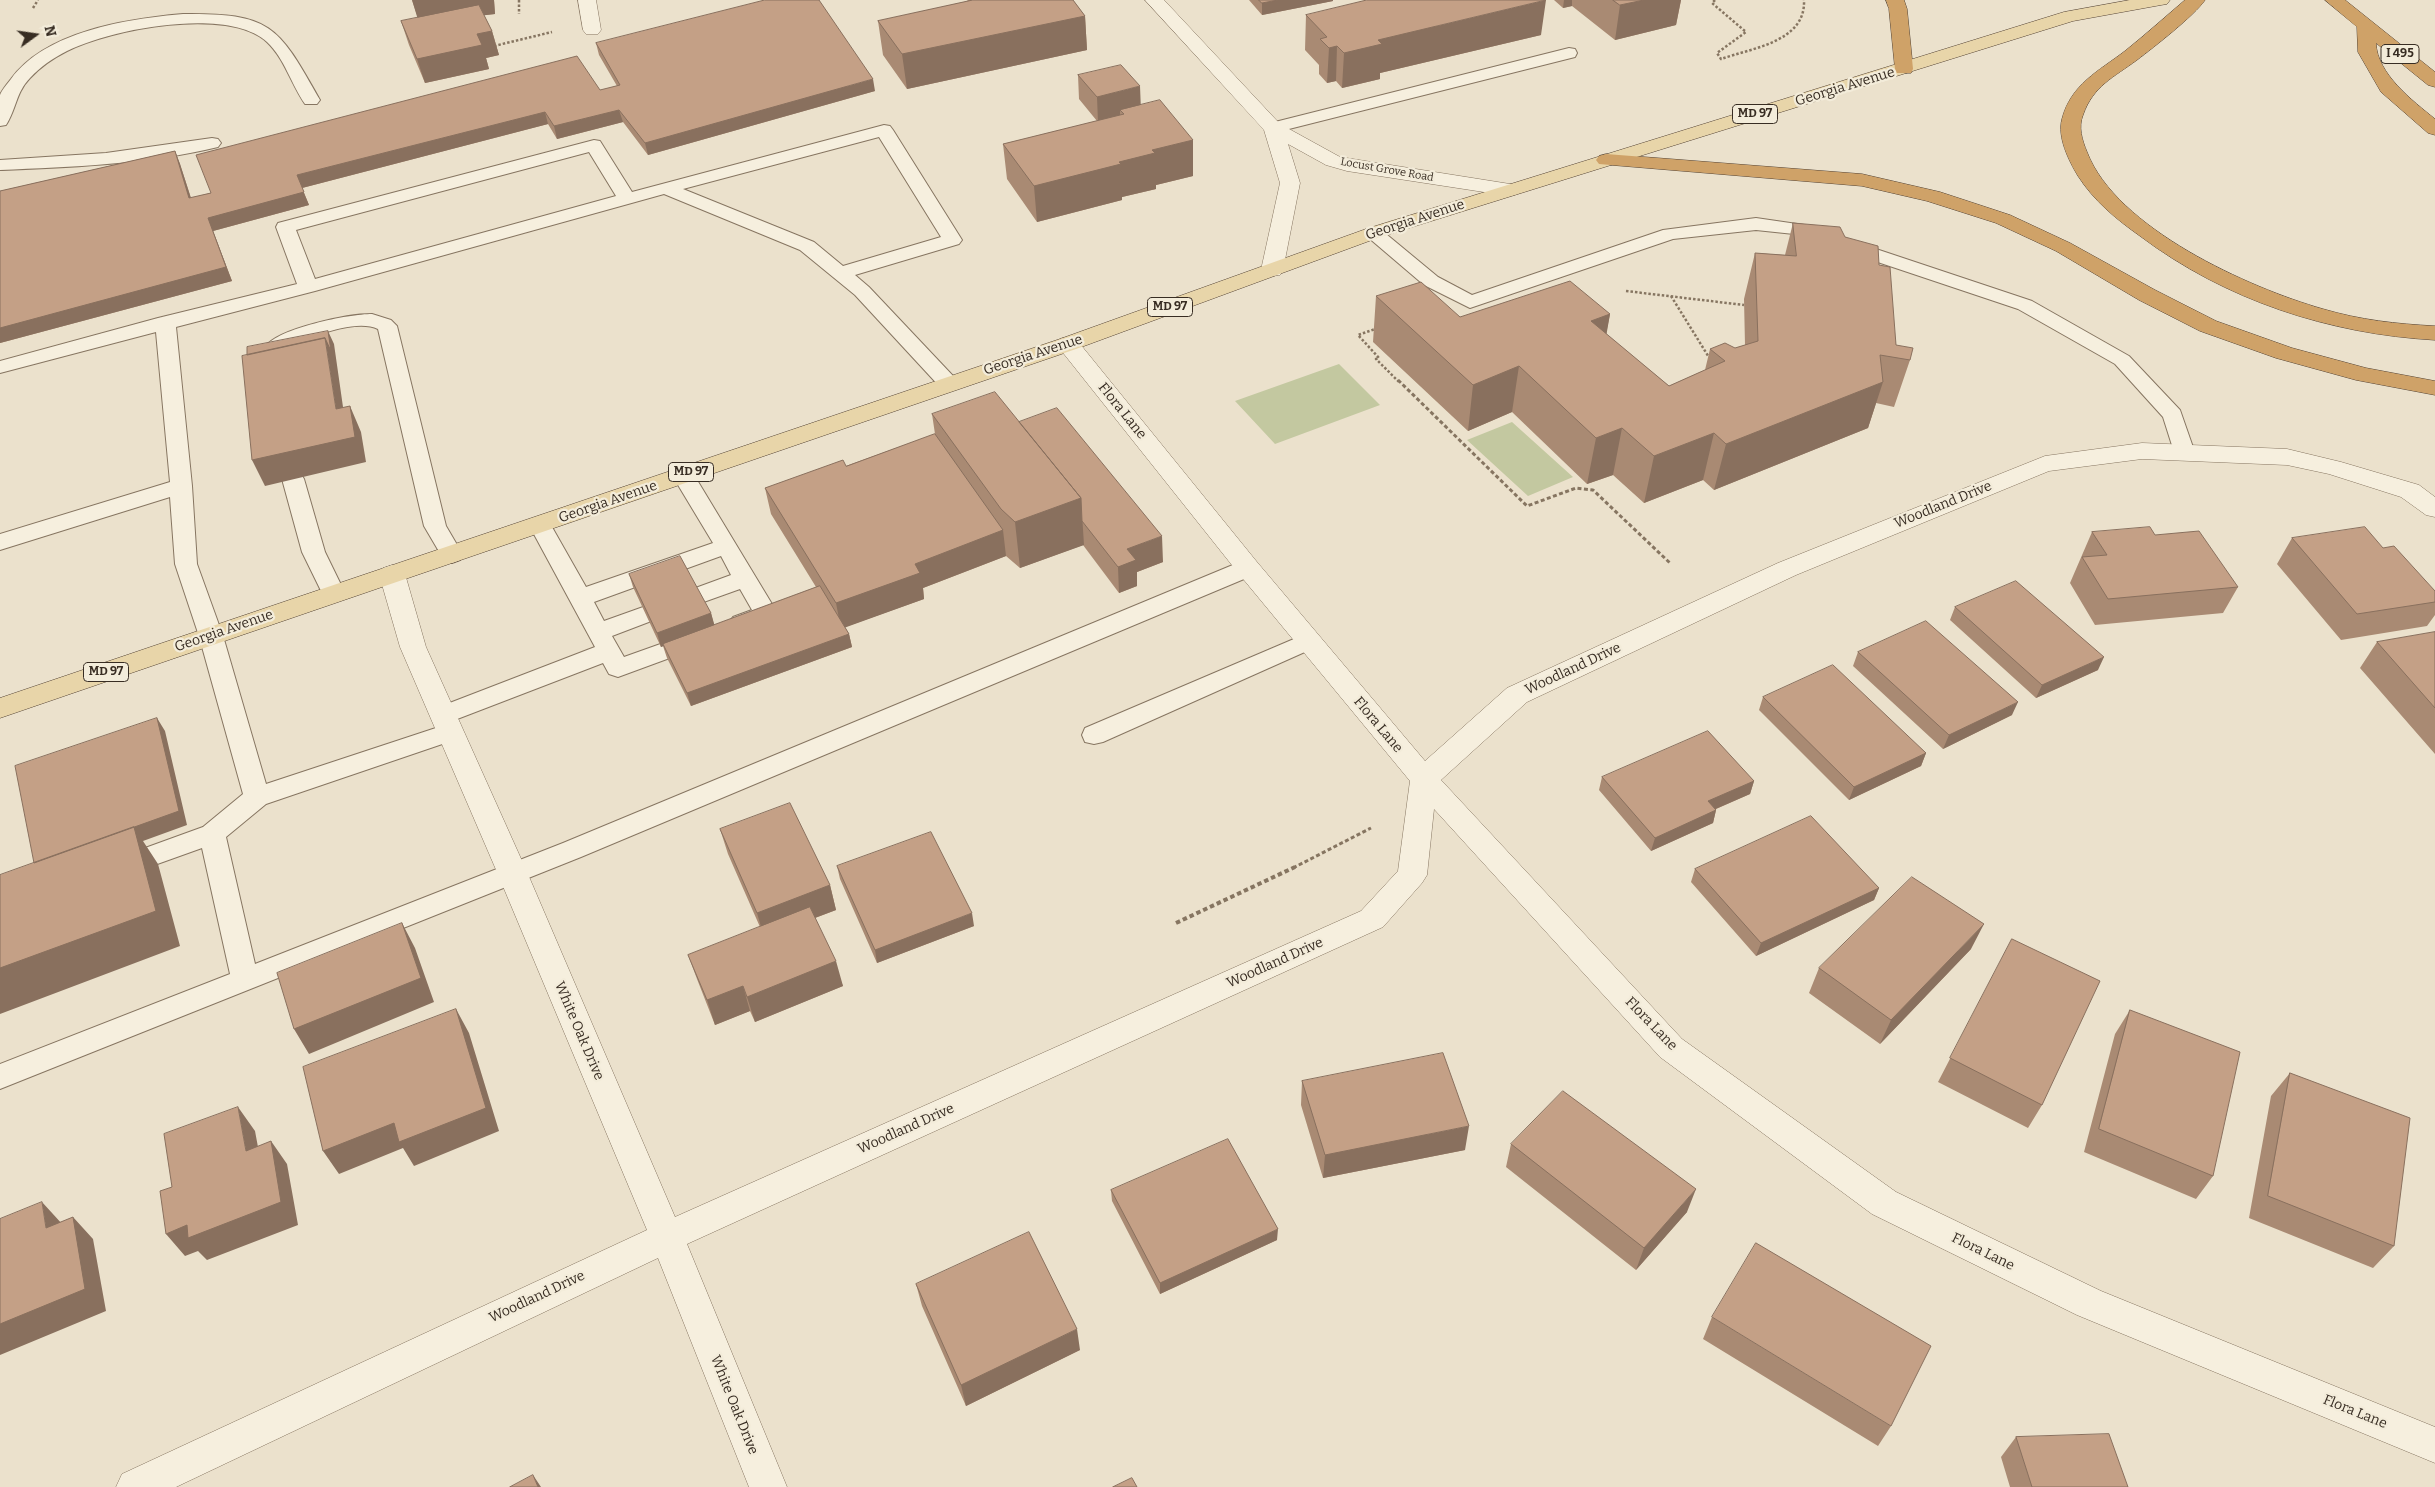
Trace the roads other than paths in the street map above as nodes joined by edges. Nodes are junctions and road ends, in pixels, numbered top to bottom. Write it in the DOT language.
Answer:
graph roads {
  1 [pos="587,0"];
  2 [pos="1154,0"];
  3 [pos="1895,0"];
  4 [pos="2096,0"];
  5 [pos="2161,0"];
  6 [pos="2196,0"];
  7 [pos="2334,0"];
  8 [pos="2070,16"];
  9 [pos="2366,26"];
  10 [pos="592,30"];
  11 [pos="1569,54"];
  12 [pos="1904,69"];
  13 [pos="2435,81"];
  14 [pos="311,100"];
  15 [pos="0,121"];
  16 [pos="1272,128"];
  17 [pos="2435,130"];
  18 [pos="212,143"];
  19 [pos="1606,160"];
  20 [pos="0,165"];
  21 [pos="665,188"];
  22 [pos="1510,190"];
  23 [pos="627,199"];
  24 [pos="1373,233"];
  25 [pos="1272,270"];
  26 [pos="842,273"];
  27 [pos="308,287"];
  28 [pos="165,322"];
  29 [pos="2435,333"];
  30 [pos="1068,344"];
  31 [pos="276,356"];
  32 [pos="0,367"];
  33 [pos="948,383"];
  34 [pos="2435,388"];
  35 [pos="2184,453"];
  36 [pos="683,475"];
  37 [pos="294,479"];
  38 [pos="181,486"];
  39 [pos="2435,509"];
  40 [pos="540,525"];
  41 [pos="0,542"];
  42 [pos="726,546"];
  43 [pos="452,555"];
  44 [pos="1248,568"];
  45 [pos="392,574"];
  46 [pos="745,578"];
  47 [pos="333,593"];
  48 [pos="698,596"];
  49 [pos="580,598"];
  50 [pos="646,614"];
  51 [pos="211,636"];
  52 [pos="1308,641"];
  53 [pos="604,642"];
  54 [pos="0,708"];
  55 [pos="447,724"];
  56 [pos="1094,734"];
  57 [pos="1424,779"];
  58 [pos="257,796"];
  59 [pos="212,834"];
  60 [pos="512,872"];
  61 [pos="102,874"];
  62 [pos="245,980"];
  63 [pos="0,1077"];
  64 [pos="667,1237"];
  65 [pos="2435,1445"];
  66 [pos="135,1487"];
  67 [pos="768,1487"];
  1 -- 10 [label="street"];
  2 -- 16 [label="street, Locust Grove Road"];
  3 -- 12 [label="highway"];
  4 -- 8 [label="main road, Georgia Avenue / MD 97"];
  5 -- 8 [label="main road, Georgia Avenue / MD 97"];
  6 -- 29 [label="highway"];
  7 -- 9 [label="highway, I 495"];
  8 -- 12 [label="main road, Georgia Avenue / MD 97"];
  9 -- 13 [label="highway, I 495"];
  9 -- 17 [label="highway"];
  11 -- 16 [label="lane"];
  12 -- 19 [label="main road, Georgia Avenue / MD 97"];
  14 -- 15 [label="lane"];
  16 -- 22 [label="street, Locust Grove Road"];
  16 -- 25 [label="street, Locust Grove Road"];
  18 -- 20 [label="lane"];
  19 -- 22 [label="main road, Georgia Avenue / MD 97"];
  19 -- 34 [label="highway"];
  21 -- 23 [label="lane"];
  21 -- 26 [label="lane"];
  21 -- 26 [label="lane"];
  22 -- 24 [label="main road, Georgia Avenue / MD 97"];
  23 -- 27 [label="lane"];
  23 -- 27 [label="lane"];
  24 -- 25 [label="main road, Georgia Avenue / MD 97"];
  24 -- 35 [label="lane"];
  25 -- 30 [label="main road, Georgia Avenue / MD 97"];
  26 -- 33 [label="lane"];
  27 -- 28 [label="lane"];
  28 -- 32 [label="lane"];
  28 -- 38 [label="lane"];
  30 -- 33 [label="main road, Georgia Avenue / MD 97"];
  30 -- 44 [label="street, Flora Lane"];
  31 -- 43 [label="lane"];
  33 -- 36 [label="main road, Georgia Avenue / MD 97"];
  35 -- 39 [label="street, Woodland Drive"];
  35 -- 57 [label="street, Woodland Drive"];
  36 -- 40 [label="main road, Georgia Avenue / MD 97"];
  36 -- 42 [label="lane"];
  37 -- 47 [label="lane"];
  38 -- 41 [label="lane"];
  38 -- 51 [label="lane"];
  40 -- 43 [label="main road, Georgia Avenue / MD 97"];
  40 -- 49 [label="lane"];
  42 -- 46 [label="lane"];
  42 -- 49 [label="lane"];
  43 -- 45 [label="main road, Georgia Avenue / MD 97"];
  44 -- 52 [label="street, Flora Lane"];
  44 -- 60 [label="lane"];
  45 -- 47 [label="main road, Georgia Avenue / MD 97"];
  45 -- 55 [label="street, White Oak Drive"];
  46 -- 48 [label="lane"];
  46 -- 53 [label="lane"];
  47 -- 51 [label="main road, Georgia Avenue / MD 97"];
  49 -- 53 [label="lane"];
  50 -- 53 [label="lane"];
  51 -- 54 [label="main road, Georgia Avenue / MD 97"];
  51 -- 58 [label="lane"];
  52 -- 56 [label="lane"];
  52 -- 57 [label="street, Flora Lane"];
  53 -- 55 [label="lane"];
  55 -- 58 [label="lane"];
  55 -- 60 [label="street, White Oak Drive"];
  57 -- 64 [label="street, Woodland Drive"];
  57 -- 65 [label="street, Flora Lane"];
  58 -- 59 [label="lane"];
  59 -- 61 [label="lane"];
  59 -- 62 [label="lane"];
  60 -- 62 [label="lane"];
  60 -- 64 [label="street, White Oak Drive"];
  62 -- 63 [label="lane"];
  64 -- 66 [label="street, Woodland Drive"];
  64 -- 67 [label="street, White Oak Drive"];
}
